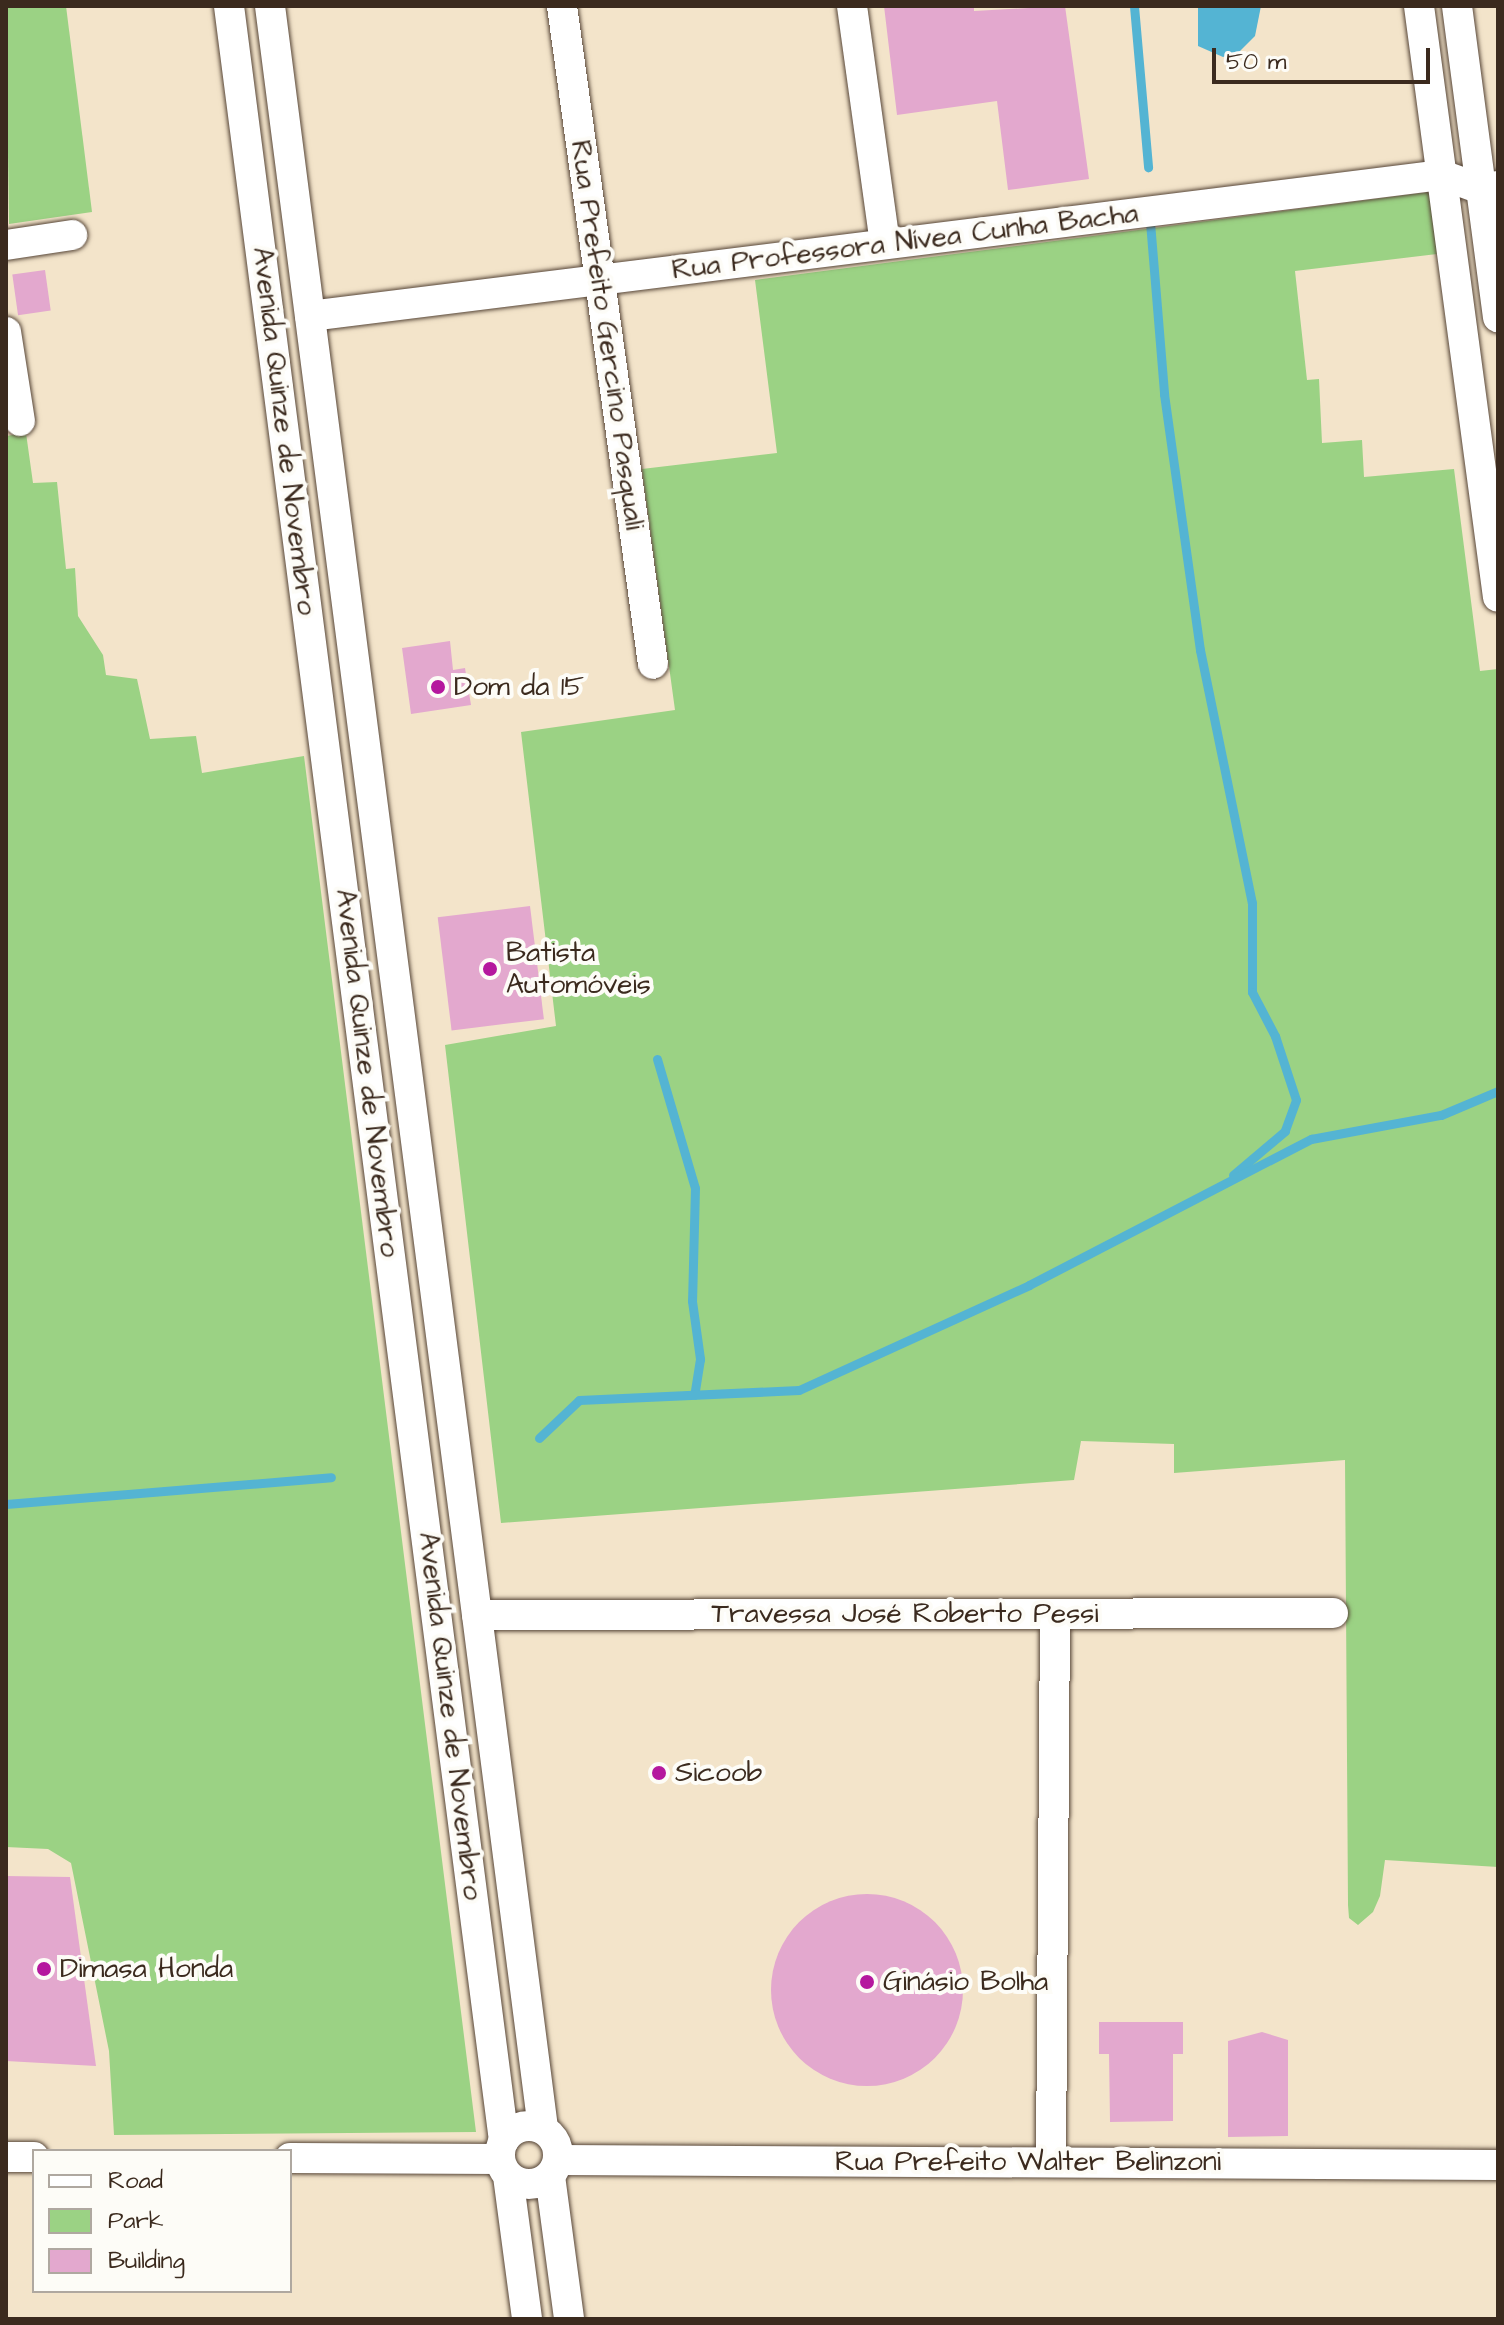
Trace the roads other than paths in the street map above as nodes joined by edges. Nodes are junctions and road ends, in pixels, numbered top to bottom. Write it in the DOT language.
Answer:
graph roads {
  1 [pos="229,6"];
  2 [pos="270,6"];
  3 [pos="562,6"];
  4 [pos="852,6"];
  5 [pos="1419,6"];
  6 [pos="1457,6"];
  7 [pos="1442,175"];
  8 [pos="1490,187"];
  9 [pos="72,235"];
  10 [pos="885,244"];
  11 [pos="6,245"];
  12 [pos="600,280"];
  13 [pos="310,316"];
  14 [pos="1498,317"];
  15 [pos="6,332"];
  16 [pos="20,421"];
  17 [pos="1498,597"];
  18 [pos="653,664"];
  19 [pos="1333,1613"];
  20 [pos="1055,1614"];
  21 [pos="477,1615"];
  22 [pos="543,2129"];
  23 [pos="6,2157"];
  24 [pos="32,2157"];
  25 [pos="292,2158"];
  26 [pos="504,2159"];
  27 [pos="1051,2162"];
  28 [pos="1498,2165"];
  29 [pos="554,2168"];
  30 [pos="527,2319"];
  31 [pos="569,2319"];
  1 -- 26 [label="street, Avenida Quinze de Novembro"];
  2 -- 13 [label="street, Avenida Quinze de Novembro"];
  3 -- 12 [label="street, Rua Prefeito Gercino Pasquali"];
  4 -- 10 [label="street"];
  5 -- 7 [label="street"];
  6 -- 8 [label="street"];
  7 -- 8 [label="street, Rua Professora Nívea Cunha Bacha"];
  7 -- 10 [label="street, Rua Professora Nívea Cunha Bacha"];
  7 -- 17 [label="street"];
  8 -- 14 [label="street"];
  9 -- 11 [label="street"];
  10 -- 12 [label="street, Rua Professora Nívea Cunha Bacha"];
  12 -- 13 [label="street, Rua Professora Nívea Cunha Bacha"];
  12 -- 18 [label="street, Rua Prefeito Gercino Pasquali"];
  13 -- 21 [label="street, Avenida Quinze de Novembro"];
  15 -- 16 [label="street"];
  19 -- 20 [label="street, Travessa José Roberto Pessi"];
  20 -- 21 [label="street, Travessa José Roberto Pessi"];
  20 -- 27 [label="street"];
  21 -- 22 [label="street, Avenida Quinze de Novembro"];
  22 -- 26 [label="street"];
  22 -- 29 [label="street"];
  23 -- 24 [label="street"];
  25 -- 26 [label="street"];
  26 -- 29 [label="street"];
  26 -- 30 [label="street, Avenida Quinze de Novembro"];
  27 -- 28 [label="street, Rua Prefeito Walter Belinzoni"];
  27 -- 29 [label="street, Rua Prefeito Walter Belinzoni"];
  29 -- 31 [label="street"];
}
